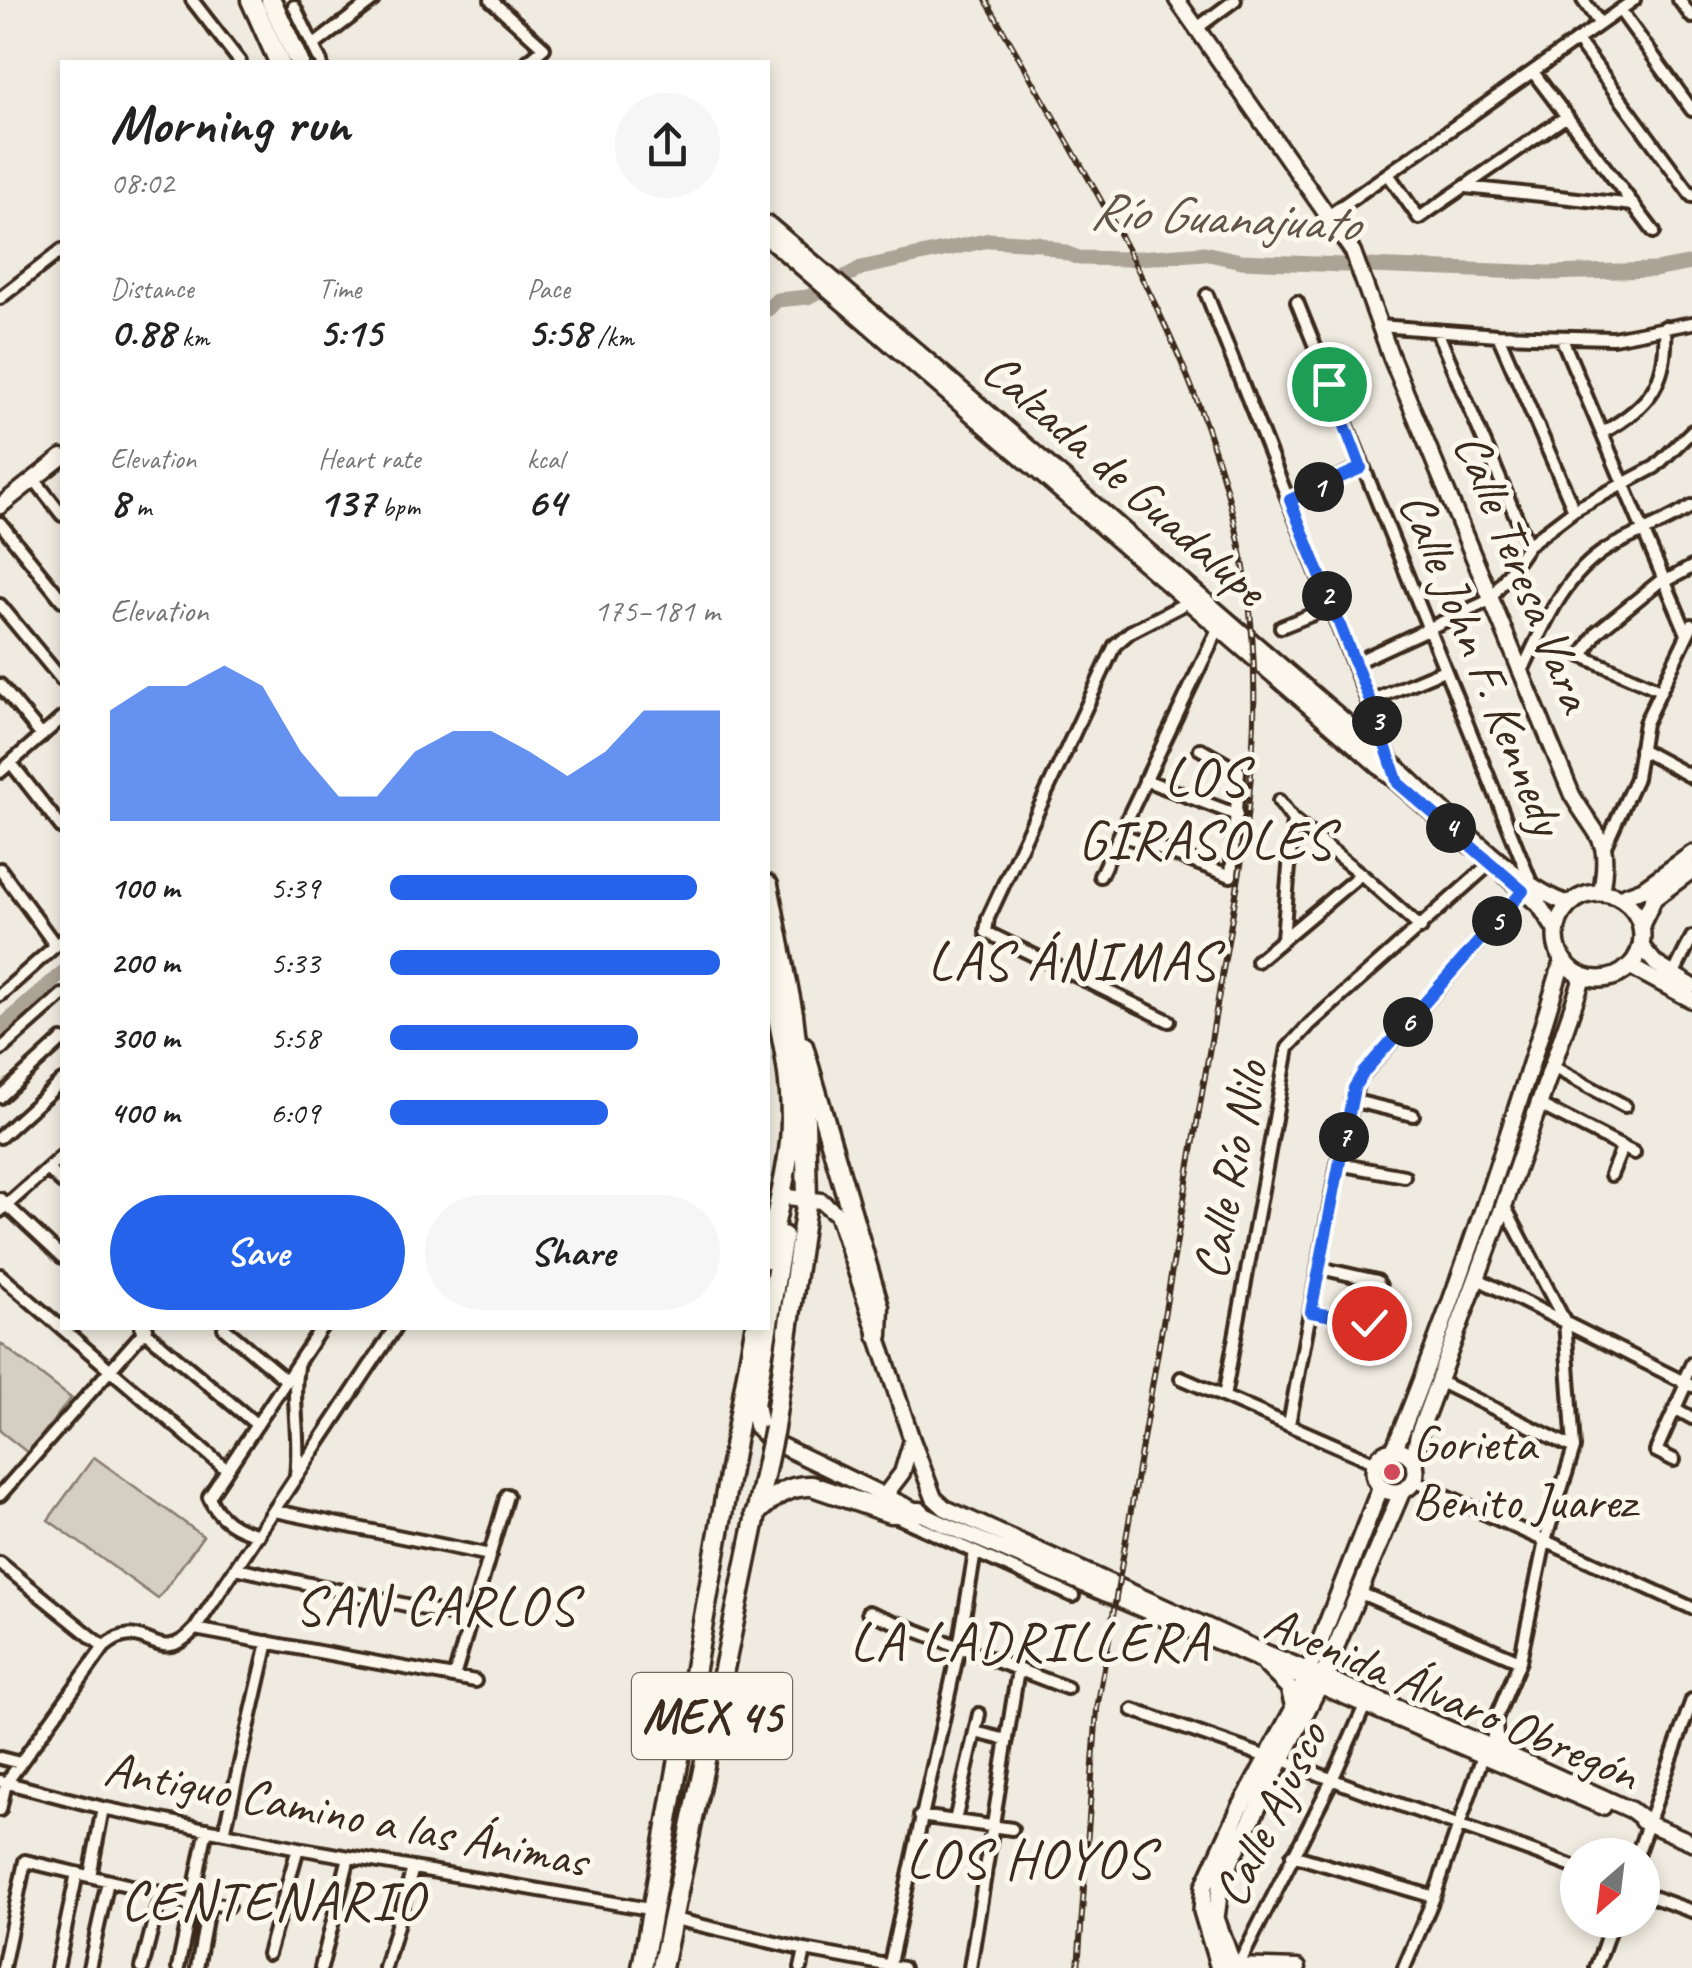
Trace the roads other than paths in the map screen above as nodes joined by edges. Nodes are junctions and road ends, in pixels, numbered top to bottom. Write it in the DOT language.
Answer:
graph roads {
  1 [pos="192,0"];
  2 [pos="251,0"];
  3 [pos="271,0"];
  4 [pos="374,0"];
  5 [pos="490,0"];
  6 [pos="1178,0"];
  7 [pos="1235,0"];
  8 [pos="1583,0"];
  9 [pos="1634,0"];
  10 [pos="1679,0"];
  11 [pos="297,3"];
  12 [pos="1620,10"];
  13 [pos="1692,17"];
  14 [pos="280,21"];
  15 [pos="1600,24"];
  16 [pos="1197,28"];
  17 [pos="1577,40"];
  18 [pos="313,46"];
  19 [pos="238,60"];
  20 [pos="279,60"];
  21 [pos="298,60"];
  22 [pos="320,60"];
  23 [pos="529,60"];
  24 [pos="1533,72"];
  25 [pos="1692,110"];
  26 [pos="1567,116"];
  27 [pos="1388,174"];
  28 [pos="1466,186"];
  29 [pos="1692,196"];
  30 [pos="1634,205"];
  31 [pos="1328,216"];
  32 [pos="770,226"];
  33 [pos="1654,232"];
  34 [pos="770,239"];
  35 [pos="60,252"];
  36 [pos="808,266"];
  37 [pos="1207,295"];
  38 [pos="0,298"];
  39 [pos="1297,302"];
  40 [pos="1692,323"];
  41 [pos="1380,326"];
  42 [pos="1665,327"];
  43 [pos="1437,331"];
  44 [pos="1498,336"];
  45 [pos="1562,339"];
  46 [pos="1692,431"];
  47 [pos="1604,432"];
  48 [pos="60,459"];
  49 [pos="1361,468"];
  50 [pos="34,479"];
  51 [pos="1625,483"];
  52 [pos="1290,500"];
  53 [pos="0,506"];
  54 [pos="1692,506"];
  55 [pos="1574,510"];
  56 [pos="60,512"];
  57 [pos="0,523"];
  58 [pos="1644,533"];
  59 [pos="1528,544"];
  60 [pos="1692,567"];
  61 [pos="1665,580"];
  62 [pos="60,598"];
  63 [pos="1193,599"];
  64 [pos="1490,600"];
  65 [pos="0,604"];
  66 [pos="1331,607"];
  67 [pos="1281,627"];
  68 [pos="1218,628"];
  69 [pos="1689,630"];
  70 [pos="1427,631"];
  71 [pos="1354,663"];
  72 [pos="1444,670"];
  73 [pos="1522,670"];
  74 [pos="60,678"];
  75 [pos="0,685"];
  76 [pos="1660,690"];
  77 [pos="1370,701"];
  78 [pos="60,722"];
  79 [pos="42,736"];
  80 [pos="1200,749"];
  81 [pos="1640,749"];
  82 [pos="12,762"];
  83 [pos="1392,762"];
  84 [pos="0,772"];
  85 [pos="1692,776"];
  86 [pos="1145,780"];
  87 [pos="1398,783"];
  88 [pos="1280,801"];
  89 [pos="1237,816"];
  90 [pos="1293,820"];
  91 [pos="60,825"];
  92 [pos="1120,834"];
  93 [pos="1605,846"];
  94 [pos="1692,854"];
  95 [pos="1491,863"];
  96 [pos="0,869"];
  97 [pos="1692,870"];
  98 [pos="1361,874"];
  99 [pos="1100,876"];
  100 [pos="1527,888"];
  101 [pos="1601,892"];
  102 [pos="770,895"];
  103 [pos="1619,898"];
  104 [pos="1570,904"];
  105 [pos="1642,924"];
  106 [pos="1421,928"];
  107 [pos="1556,931"];
  108 [pos="1692,937"];
  109 [pos="1283,938"];
  110 [pos="59,943"];
  111 [pos="1642,946"];
  112 [pos="1257,960"];
  113 [pos="1563,960"];
  114 [pos="1630,967"];
  115 [pos="1674,975"];
  116 [pos="1583,977"];
  117 [pos="770,980"];
  118 [pos="1692,986"];
  119 [pos="0,994"];
  120 [pos="60,997"];
  121 [pos="1692,1000"];
  122 [pos="793,1014"];
  123 [pos="1169,1021"];
  124 [pos="60,1042"];
  125 [pos="0,1050"];
  126 [pos="1551,1066"];
  127 [pos="60,1083"];
  128 [pos="0,1097"];
  129 [pos="1351,1100"];
  130 [pos="1538,1104"];
  131 [pos="1625,1106"];
  132 [pos="1413,1116"];
  133 [pos="0,1137"];
  134 [pos="60,1158"];
  135 [pos="1338,1164"];
  136 [pos="48,1169"];
  137 [pos="1404,1176"];
  138 [pos="1611,1176"];
  139 [pos="60,1180"];
  140 [pos="778,1196"];
  141 [pos="807,1198"];
  142 [pos="2,1205"];
  143 [pos="1504,1205"];
  144 [pos="770,1246"];
  145 [pos="60,1255"];
  146 [pos="1320,1268"];
  147 [pos="0,1275"];
  148 [pos="1476,1278"];
  149 [pos="770,1310"];
  150 [pos="1311,1312"];
  151 [pos="1564,1322"];
  152 [pos="60,1328"];
  153 [pos="62,1330"];
  154 [pos="143,1330"];
  155 [pos="145,1330"];
  156 [pos="226,1330"];
  157 [pos="316,1330"];
  158 [pos="394,1330"];
  159 [pos="755,1330"];
  160 [pos="767,1330"];
  161 [pos="878,1335"];
  162 [pos="298,1362"];
  163 [pos="1692,1363"];
  164 [pos="109,1372"];
  165 [pos="1181,1378"];
  166 [pos="286,1380"];
  167 [pos="1438,1381"];
  168 [pos="1687,1384"];
  169 [pos="1224,1397"];
  170 [pos="1676,1409"];
  171 [pos="1692,1418"];
  172 [pos="1289,1424"];
  173 [pos="257,1425"];
  174 [pos="772,1440"];
  175 [pos="912,1440"];
  176 [pos="1574,1448"];
  177 [pos="1394,1450"];
  178 [pos="1413,1460"];
  179 [pos="1674,1460"];
  180 [pos="1376,1463"];
  181 [pos="227,1470"];
  182 [pos="296,1480"];
  183 [pos="1381,1486"];
  184 [pos="1408,1486"];
  185 [pos="0,1495"];
  186 [pos="508,1496"];
  187 [pos="888,1504"];
  188 [pos="275,1511"];
  189 [pos="920,1512"];
  190 [pos="755,1514"];
  191 [pos="941,1522"];
  192 [pos="258,1535"];
  193 [pos="1545,1541"];
  194 [pos="976,1552"];
  195 [pos="490,1555"];
  196 [pos="0,1563"];
  197 [pos="236,1568"];
  198 [pos="1119,1593"];
  199 [pos="1360,1593"];
  200 [pos="1074,1596"];
  201 [pos="1692,1608"];
  202 [pos="868,1612"];
  203 [pos="471,1619"];
  204 [pos="196,1629"];
  205 [pos="268,1642"];
  206 [pos="104,1647"];
  207 [pos="959,1647"];
  208 [pos="1520,1661"];
  209 [pos="1265,1664"];
  210 [pos="1018,1670"];
  211 [pos="454,1677"];
  212 [pos="1315,1678"];
  213 [pos="475,1681"];
  214 [pos="1067,1688"];
  215 [pos="1692,1700"];
  216 [pos="1368,1701"];
  217 [pos="1294,1708"];
  218 [pos="1133,1710"];
  219 [pos="979,1714"];
  220 [pos="1494,1721"];
  221 [pos="975,1732"];
  222 [pos="1008,1740"];
  223 [pos="1485,1751"];
  224 [pos="1508,1754"];
  225 [pos="0,1758"];
  226 [pos="1275,1758"];
  227 [pos="20,1763"];
  228 [pos="1332,1780"];
  229 [pos="3,1782"];
  230 [pos="104,1808"];
  231 [pos="0,1810"];
  232 [pos="920,1816"];
  233 [pos="955,1821"];
  234 [pos="1458,1823"];
  235 [pos="1648,1823"];
  236 [pos="993,1826"];
  237 [pos="1012,1829"];
  238 [pos="208,1830"];
  239 [pos="224,1833"];
  240 [pos="1643,1838"];
  241 [pos="1692,1842"];
  242 [pos="298,1848"];
  243 [pos="1292,1855"];
  244 [pos="348,1856"];
  245 [pos="1560,1862"];
  246 [pos="413,1868"];
  247 [pos="77,1873"];
  248 [pos="90,1876"];
  249 [pos="108,1881"];
  250 [pos="161,1893"];
  251 [pos="1434,1897"];
  252 [pos="1660,1899"];
  253 [pos="191,1906"];
  254 [pos="228,1906"];
  255 [pos="653,1909"];
  256 [pos="1692,1911"];
  257 [pos="671,1919"];
  258 [pos="1607,1938"];
  259 [pos="804,1950"];
  260 [pos="268,1954"];
  261 [pos="889,1967"];
  262 [pos="1231,1967"];
  263 [pos="3,1968"];
  264 [pos="57,1968"];
  265 [pos="89,1968"];
  266 [pos="142,1968"];
  267 [pos="178,1968"];
  268 [pos="197,1968"];
  269 [pos="321,1968"];
  270 [pos="386,1968"];
  271 [pos="642,1968"];
  272 [pos="662,1968"];
  273 [pos="801,1968"];
  274 [pos="903,1968"];
  275 [pos="970,1968"];
  276 [pos="1298,1968"];
  277 [pos="1404,1968"];
  278 [pos="1596,1968"];
  1 -- 19 [label="street"];
  2 -- 20 [label="highway"];
  3 -- 14 [label="highway"];
  4 -- 18 [label="street"];
  5 -- 23 [label="street"];
  6 -- 16 [label="street, Calle Teresa Vara"];
  7 -- 16 [label="street"];
  8 -- 15 [label="street"];
  9 -- 12 [label="street"];
  10 -- 13 [label="street"];
  11 -- 14 [label="street"];
  11 -- 18 [label="street"];
  12 -- 15 [label="street"];
  12 -- 25 [label="street"];
  14 -- 21 [label="highway"];
  15 -- 17 [label="street"];
  16 -- 31 [label="street, Calle Teresa Vara"];
  17 -- 24 [label="street"];
  17 -- 29 [label="street"];
  18 -- 22 [label="street"];
  24 -- 26 [label="street"];
  24 -- 27 [label="street"];
  26 -- 28 [label="street"];
  26 -- 30 [label="street"];
  27 -- 28 [label="street"];
  27 -- 31 [label="street"];
  28 -- 30 [label="street"];
  30 -- 33 [label="street"];
  31 -- 41 [label="street, Calle Teresa Vara"];
  32 -- 36 [label="street, Calzada de Guadalupe"];
  34 -- 36 [label="street, Calzada de Guadalupe"];
  35 -- 38 [label="street"];
  36 -- 63 [label="street, Calzada de Guadalupe"];
  37 -- 52 [label="street"];
  39 -- 49 [label="street, Calle John F. Kennedy"];
  40 -- 42 [label="street"];
  41 -- 43 [label="street"];
  41 -- 64 [label="street, Calle Teresa Vara"];
  42 -- 45 [label="street"];
  42 -- 47 [label="street"];
  43 -- 44 [label="street"];
  43 -- 59 [label="street"];
  44 -- 45 [label="street"];
  44 -- 55 [label="street"];
  45 -- 47 [label="street"];
  46 -- 51 [label="street"];
  47 -- 51 [label="street"];
  48 -- 50 [label="street"];
  49 -- 52 [label="street"];
  49 -- 70 [label="street, Calle John F. Kennedy"];
  50 -- 53 [label="street"];
  50 -- 56 [label="street"];
  51 -- 55 [label="street"];
  51 -- 58 [label="street"];
  52 -- 66 [label="street"];
  54 -- 58 [label="street"];
  55 -- 59 [label="street"];
  57 -- 62 [label="street"];
  58 -- 61 [label="street"];
  58 -- 73 [label="street"];
  59 -- 64 [label="street"];
  60 -- 61 [label="street"];
  61 -- 69 [label="street"];
  61 -- 76 [label="street"];
  63 -- 68 [label="street, Calzada de Guadalupe"];
  63 -- 83 [label="street, Calzada de Guadalupe"];
  63 -- 123 [label="street"];
  64 -- 70 [label="street"];
  64 -- 73 [label="street, Calle Teresa Vara"];
  65 -- 74 [label="street"];
  66 -- 67 [label="street"];
  66 -- 71 [label="street"];
  68 -- 86 [label="street"];
  68 -- 87 [label="street, Calzada de Guadalupe"];
  69 -- 76 [label="street"];
  70 -- 71 [label="street"];
  70 -- 72 [label="street, Calle John F. Kennedy"];
  71 -- 77 [label="street"];
  72 -- 77 [label="street"];
  72 -- 100 [label="street, Calle John F. Kennedy"];
  73 -- 93 [label="street, Calle Teresa Vara"];
  75 -- 79 [label="street"];
  76 -- 81 [label="street"];
  77 -- 83 [label="street"];
  78 -- 79 [label="street"];
  79 -- 82 [label="street"];
  80 -- 89 [label="street"];
  81 -- 85 [label="street"];
  81 -- 93 [label="street"];
  82 -- 84 [label="street"];
  82 -- 91 [label="street"];
  83 -- 87 [label="street"];
  83 -- 100 [label="street, Calzada de Guadalupe"];
  86 -- 89 [label="street"];
  86 -- 92 [label="street"];
  87 -- 95 [label="street, Calzada de Guadalupe"];
  88 -- 90 [label="street"];
  89 -- 92 [label="street"];
  90 -- 98 [label="street"];
  90 -- 109 [label="street"];
  92 -- 99 [label="street"];
  93 -- 101 [label="street"];
  94 -- 103 [label="main road"];
  95 -- 100 [label="street, Calzada de Guadalupe"];
  95 -- 106 [label="street, Calle Río Nilo"];
  96 -- 110 [label="street"];
  97 -- 105 [label="main road"];
  98 -- 106 [label="street"];
  98 -- 109 [label="street"];
  100 -- 104 [label="street, Calzada de Guadalupe"];
  100 -- 107 [label="street, Calzada de Guadalupe"];
  100 -- 129 [label="street"];
  101 -- 103 [label="main road"];
  101 -- 104 [label="main road"];
  102 -- 122 [label="highway, MEX 45"];
  103 -- 105 [label="main road"];
  104 -- 107 [label="main road"];
  105 -- 111 [label="main road"];
  106 -- 169 [label="street, Calle Río Nilo"];
  107 -- 113 [label="main road"];
  108 -- 115 [label="street"];
  109 -- 112 [label="street"];
  110 -- 119 [label="street"];
  111 -- 114 [label="main road"];
  111 -- 115 [label="street"];
  113 -- 116 [label="main road"];
  113 -- 177 [label="main road"];
  114 -- 116 [label="main road"];
  114 -- 121 [label="street"];
  115 -- 118 [label="street"];
  116 -- 126 [label="main road"];
  117 -- 140 [label="highway"];
  120 -- 125 [label="street"];
  122 -- 141 [label="highway, MEX 45"];
  122 -- 161 [label="highway"];
  124 -- 128 [label="street"];
  126 -- 130 [label="main road"];
  126 -- 131 [label="street"];
  127 -- 133 [label="street"];
  129 -- 132 [label="street"];
  129 -- 135 [label="street"];
  130 -- 138 [label="street"];
  130 -- 143 [label="main road"];
  134 -- 136 [label="street"];
  135 -- 137 [label="street"];
  135 -- 146 [label="street"];
  136 -- 139 [label="street"];
  136 -- 142 [label="street"];
  140 -- 141 [label="street"];
  140 -- 144 [label="highway"];
  140 -- 149 [label="highway"];
  141 -- 161 [label="street"];
  141 -- 174 [label="highway, MEX 45"];
  142 -- 145 [label="street"];
  143 -- 148 [label="main road"];
  143 -- 151 [label="street"];
  146 -- 150 [label="street"];
  146 -- 150 [label="street"];
  147 -- 152 [label="street"];
  148 -- 151 [label="street"];
  148 -- 167 [label="main road"];
  150 -- 172 [label="street"];
  151 -- 168 [label="street"];
  151 -- 176 [label="street"];
  153 -- 164 [label="street"];
  154 -- 164 [label="street"];
  155 -- 173 [label="street"];
  156 -- 166 [label="street"];
  157 -- 162 [label="street"];
  158 -- 182 [label="street"];
  159 -- 255 [label="highway, MEX 45"];
  160 -- 174 [label="highway"];
  161 -- 175 [label="street"];
  162 -- 166 [label="street"];
  162 -- 182 [label="street"];
  163 -- 168 [label="street"];
  164 -- 181 [label="street"];
  164 -- 185 [label="street"];
  165 -- 169 [label="street"];
  166 -- 173 [label="street"];
  167 -- 176 [label="street"];
  167 -- 178 [label="main road"];
  168 -- 170 [label="street"];
  169 -- 172 [label="street"];
  170 -- 171 [label="street"];
  170 -- 179 [label="street"];
  172 -- 180 [label="street"];
  173 -- 181 [label="street"];
  174 -- 187 [label="street"];
  174 -- 190 [label="highway, MEX 45"];
  175 -- 187 [label="street"];
  175 -- 191 [label="street"];
  176 -- 193 [label="street"];
  177 -- 178 [label="main road"];
  177 -- 180 [label="main road"];
  178 -- 184 [label="main road"];
  180 -- 183 [label="main road"];
  181 -- 192 [label="street"];
  182 -- 188 [label="street"];
  183 -- 184 [label="main road"];
  183 -- 212 [label="main road"];
  184 -- 193 [label="street"];
  184 -- 199 [label="main road"];
  186 -- 195 [label="street"];
  187 -- 189 [label="highway"];
  187 -- 190 [label="highway"];
  187 -- 191 [label="street"];
  188 -- 192 [label="street"];
  188 -- 195 [label="street"];
  189 -- 191 [label="street"];
  190 -- 257 [label="highway, MEX 45"];
  191 -- 194 [label="street"];
  191 -- 198 [label="street"];
  192 -- 197 [label="street"];
  193 -- 201 [label="street"];
  193 -- 208 [label="street"];
  194 -- 200 [label="street"];
  194 -- 207 [label="street"];
  195 -- 203 [label="street"];
  196 -- 206 [label="street"];
  197 -- 203 [label="street"];
  197 -- 204 [label="street"];
  198 -- 209 [label="street, Avenida Álvaro Obregón"];
  198 -- 212 [label="street, Avenida Álvaro Obregón"];
  199 -- 208 [label="street"];
  199 -- 212 [label="main road"];
  202 -- 207 [label="street"];
  203 -- 211 [label="street"];
  204 -- 205 [label="street"];
  204 -- 206 [label="street"];
  205 -- 211 [label="street"];
  205 -- 239 [label="street"];
  206 -- 227 [label="street"];
  207 -- 210 [label="street"];
  207 -- 232 [label="street"];
  208 -- 220 [label="street"];
  209 -- 212 [label="street, Avenida Álvaro Obregón"];
  209 -- 217 [label="main road"];
  210 -- 214 [label="street"];
  210 -- 222 [label="street"];
  211 -- 213 [label="street"];
  212 -- 216 [label="street, Avenida Álvaro Obregón"];
  212 -- 217 [label="main road"];
  212 -- 226 [label="main road"];
  215 -- 235 [label="street"];
  216 -- 223 [label="street, Avenida Álvaro Obregón"];
  216 -- 228 [label="street, Calle Ajusco"];
  217 -- 226 [label="main road"];
  218 -- 226 [label="street"];
  219 -- 221 [label="street"];
  220 -- 223 [label="street"];
  220 -- 224 [label="street"];
  221 -- 222 [label="street"];
  221 -- 233 [label="street"];
  222 -- 236 [label="street"];
  223 -- 224 [label="street, Avenida Álvaro Obregón"];
  223 -- 234 [label="street"];
  223 -- 235 [label="street, Avenida Álvaro Obregón"];
  224 -- 235 [label="street, Avenida Álvaro Obregón"];
  225 -- 227 [label="street"];
  226 -- 228 [label="street"];
  226 -- 262 [label="main road"];
  227 -- 229 [label="street"];
  228 -- 234 [label="street"];
  228 -- 243 [label="street, Calle Ajusco"];
  229 -- 230 [label="street, Antiguo Camino a las Ánimas"];
  229 -- 231 [label="street"];
  230 -- 238 [label="street, Antiguo Camino a las Ánimas"];
  230 -- 248 [label="street"];
  232 -- 233 [label="street"];
  232 -- 261 [label="street"];
  233 -- 236 [label="street"];
  234 -- 245 [label="street"];
  234 -- 251 [label="street"];
  235 -- 240 [label="street"];
  235 -- 241 [label="street, Avenida Álvaro Obregón"];
  236 -- 237 [label="street"];
  236 -- 275 [label="street"];
  238 -- 239 [label="street, Antiguo Camino a las Ánimas"];
  238 -- 253 [label="street"];
  239 -- 242 [label="street, Antiguo Camino a las Ánimas"];
  242 -- 244 [label="street, Antiguo Camino a las Ánimas"];
  242 -- 260 [label="street"];
  243 -- 251 [label="street"];
  243 -- 262 [label="street, Calle Ajusco"];
  244 -- 246 [label="street, Antiguo Camino a las Ánimas"];
  244 -- 269 [label="street"];
  246 -- 255 [label="street, Antiguo Camino a las Ánimas"];
  246 -- 270 [label="street"];
  247 -- 248 [label="street"];
  247 -- 263 [label="street"];
  247 -- 264 [label="street"];
  248 -- 249 [label="street"];
  249 -- 250 [label="street"];
  249 -- 265 [label="street"];
  250 -- 253 [label="street"];
  250 -- 266 [label="street"];
  251 -- 277 [label="street"];
  252 -- 256 [label="street"];
  253 -- 267 [label="street"];
  254 -- 268 [label="street"];
  255 -- 257 [label="street, Antiguo Camino a las Ánimas"];
  255 -- 271 [label="highway, MEX 45"];
  257 -- 259 [label="street, Antiguo Camino a las Ánimas"];
  257 -- 272 [label="highway, MEX 45"];
  258 -- 278 [label="street"];
  259 -- 261 [label="street, Antiguo Camino a las Ánimas"];
  259 -- 273 [label="street"];
  261 -- 274 [label="street, Antiguo Camino a las Ánimas"];
  262 -- 276 [label="street"];
}
